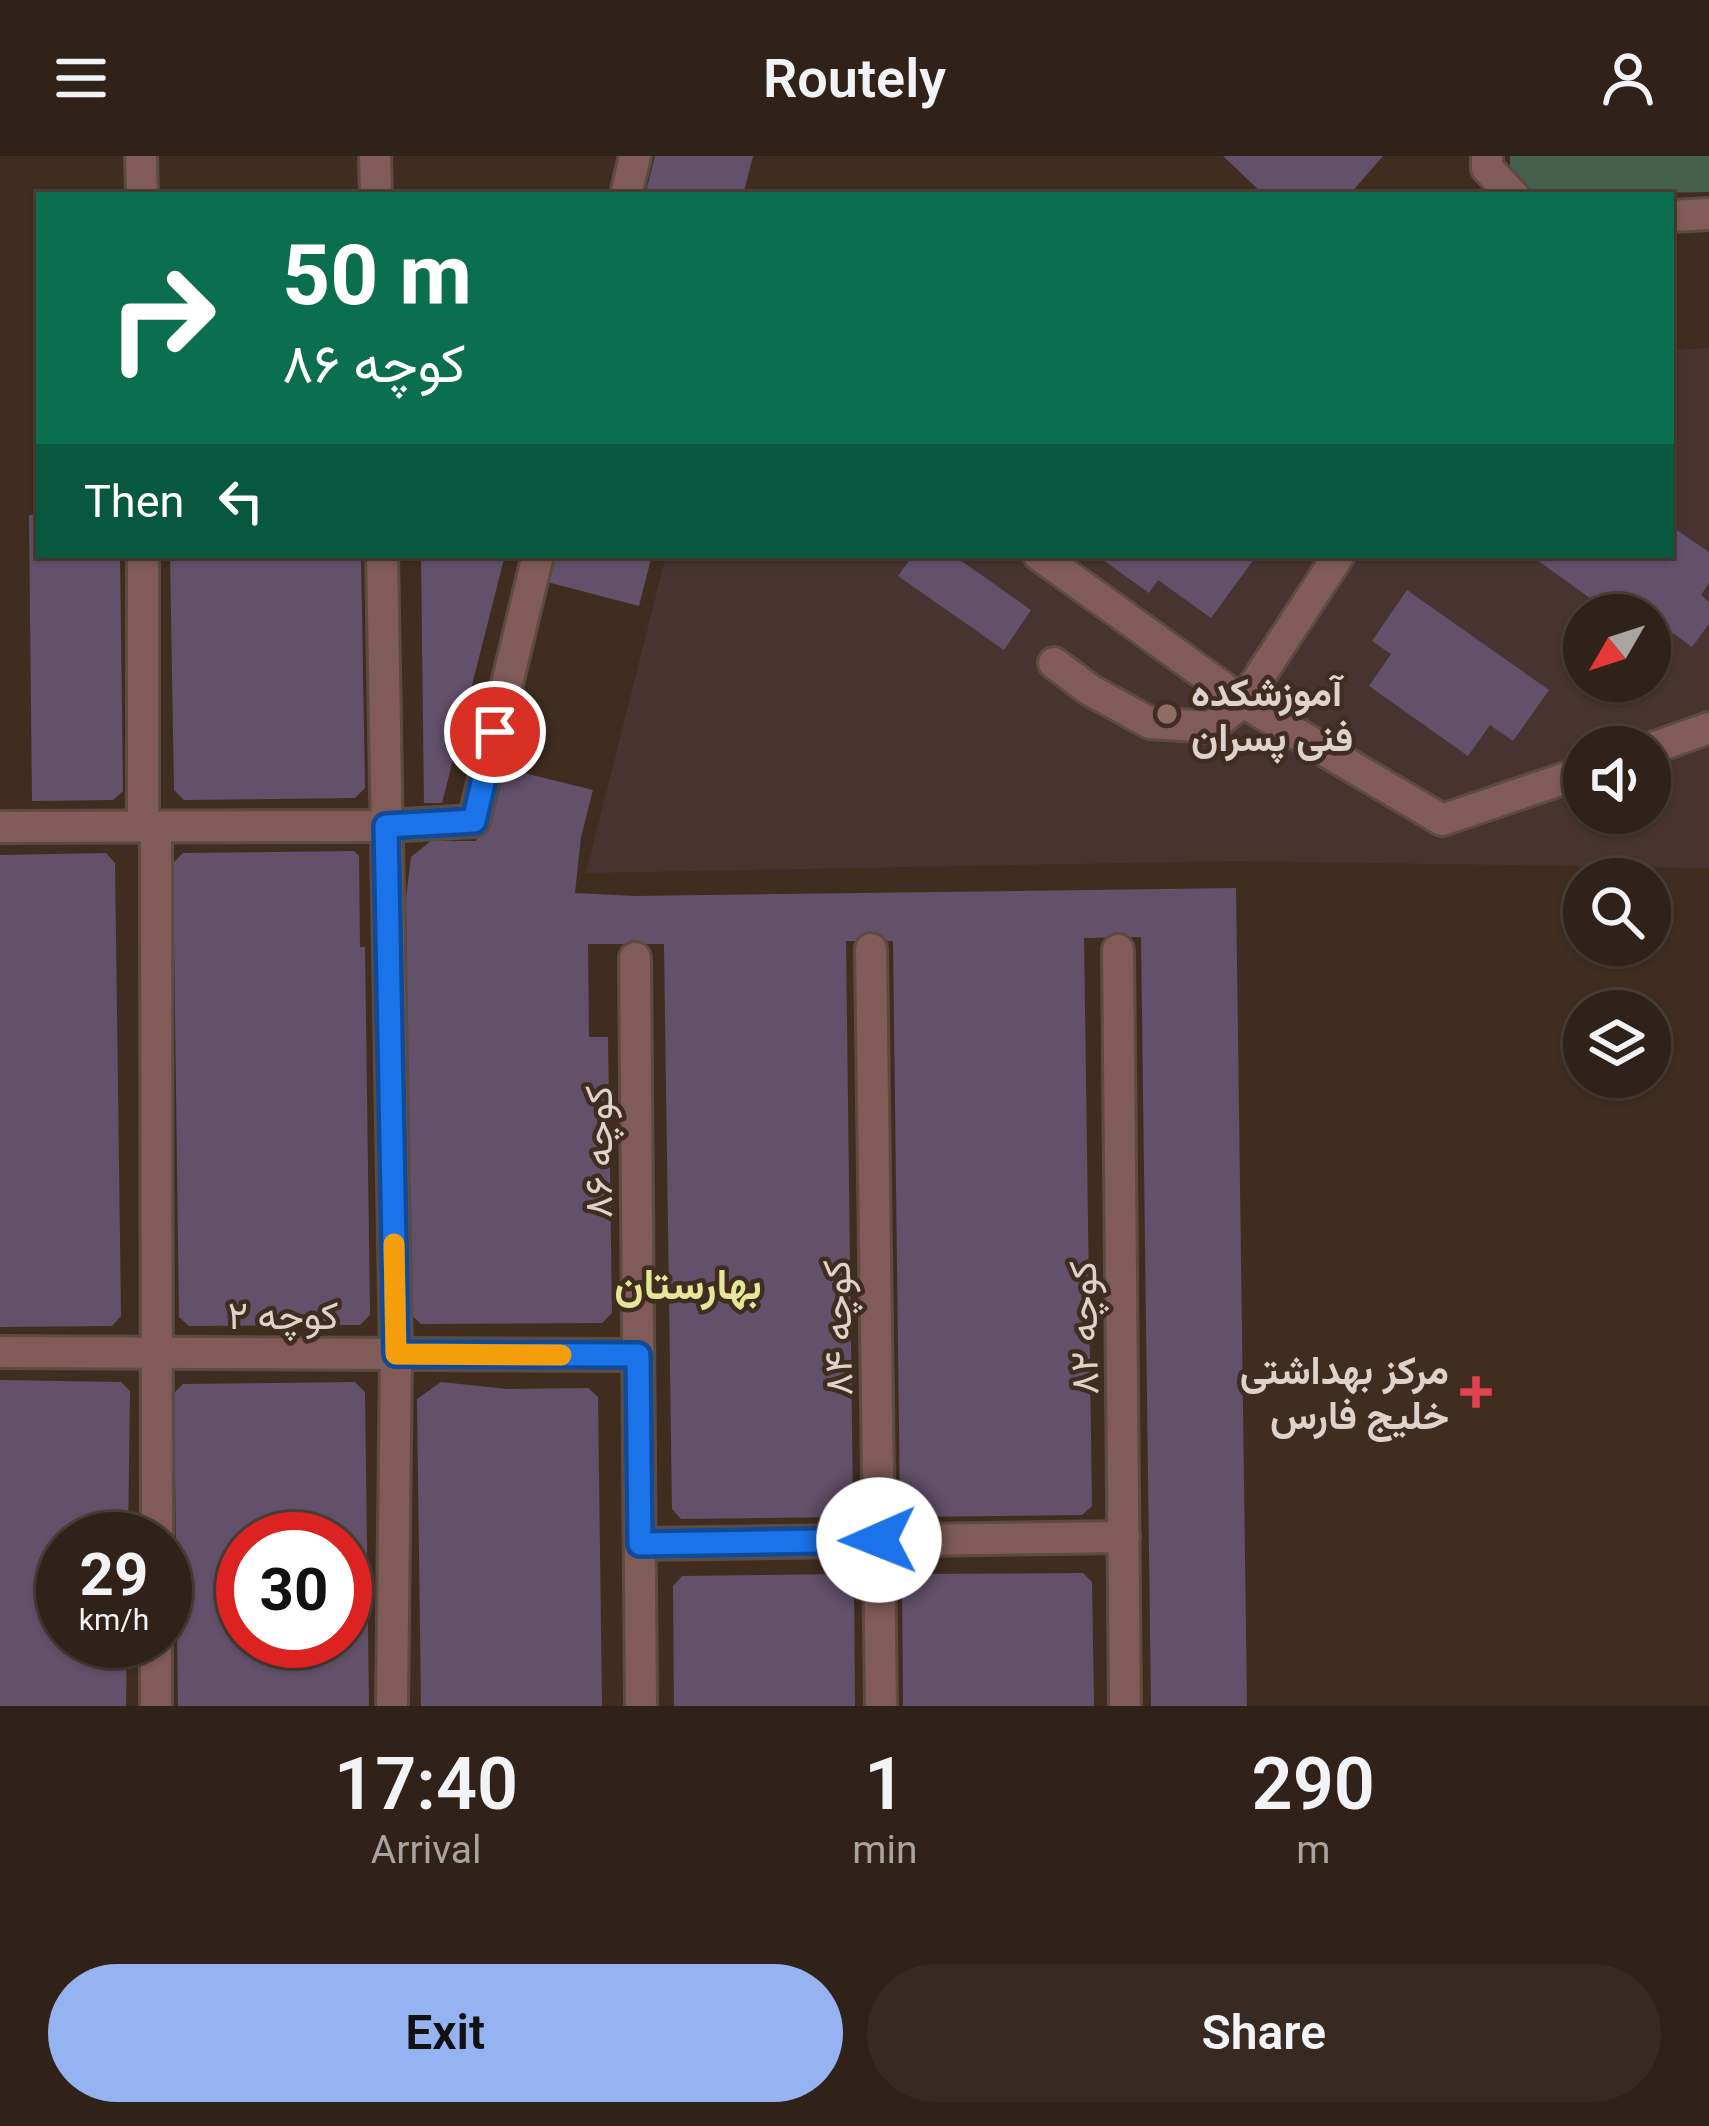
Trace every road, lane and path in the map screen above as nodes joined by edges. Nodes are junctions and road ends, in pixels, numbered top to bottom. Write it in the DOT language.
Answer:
graph roads {
  1 [pos="142,156"];
  2 [pos="375,156"];
  3 [pos="635,156"];
  4 [pos="1487,156"];
  5 [pos="142,192"];
  6 [pos="376,192"];
  7 [pos="627,192"];
  8 [pos="1510,192"];
  9 [pos="1709,214"];
  10 [pos="1674,216"];
  11 [pos="142,558"];
  12 [pos="382,558"];
  13 [pos="537,558"];
  14 [pos="1043,558"];
  15 [pos="1337,558"];
  16 [pos="1054,663"];
  17 [pos="1243,702"];
  18 [pos="1709,728"];
  19 [pos="1671,742"];
  20 [pos="1563,779"];
  21 [pos="149,826"];
  22 [pos="386,826"];
  23 [pos="0,827"];
  24 [pos="871,949"];
  25 [pos="1118,950"];
  26 [pos="635,958"];
  27 [pos="0,1352"];
  28 [pos="157,1353"];
  29 [pos="396,1354"];
  30 [pos="638,1355"];
  31 [pos="157,1512"];
  32 [pos="1124,1537"];
  33 [pos="879,1540"];
  34 [pos="640,1544"];
  35 [pos="156,1668"];
  36 [pos="156,1706"];
  37 [pos="392,1706"];
  38 [pos="641,1706"];
  39 [pos="881,1706"];
  40 [pos="1125,1706"];
  1 -- 5 [label="street"];
  2 -- 6 [label="street"];
  3 -- 7 [label="street"];
  4 -- 8 [label="street"];
  9 -- 10 [label="street"];
  11 -- 21 [label="street"];
  12 -- 22 [label="street"];
  13 -- 22 [label="street"];
  14 -- 17 [label="street"];
  15 -- 17 [label="street"];
  16 -- 17 [label="street"];
  17 -- 20 [label="street"];
  18 -- 19 [label="street"];
  21 -- 22 [label="street"];
  21 -- 23 [label="street"];
  21 -- 28 [label="street"];
  22 -- 29 [label="street"];
  24 -- 33 [label="street, کوچه ۸۴"];
  25 -- 32 [label="street, کوچه ۸۲"];
  26 -- 30 [label="street, کوچه ۸۶"];
  27 -- 28 [label="street, کوچه ۲"];
  28 -- 29 [label="street, کوچه ۲"];
  28 -- 31 [label="street"];
  29 -- 30 [label="street, کوچه ۲"];
  29 -- 37 [label="street"];
  30 -- 34 [label="street, کوچه ۸۶"];
  32 -- 33 [label="street"];
  32 -- 40 [label="street, کوچه ۸۲"];
  33 -- 34 [label="street"];
  33 -- 39 [label="street, کوچه ۸۴"];
  34 -- 38 [label="street, کوچه ۸۶"];
  35 -- 36 [label="street"];
}
